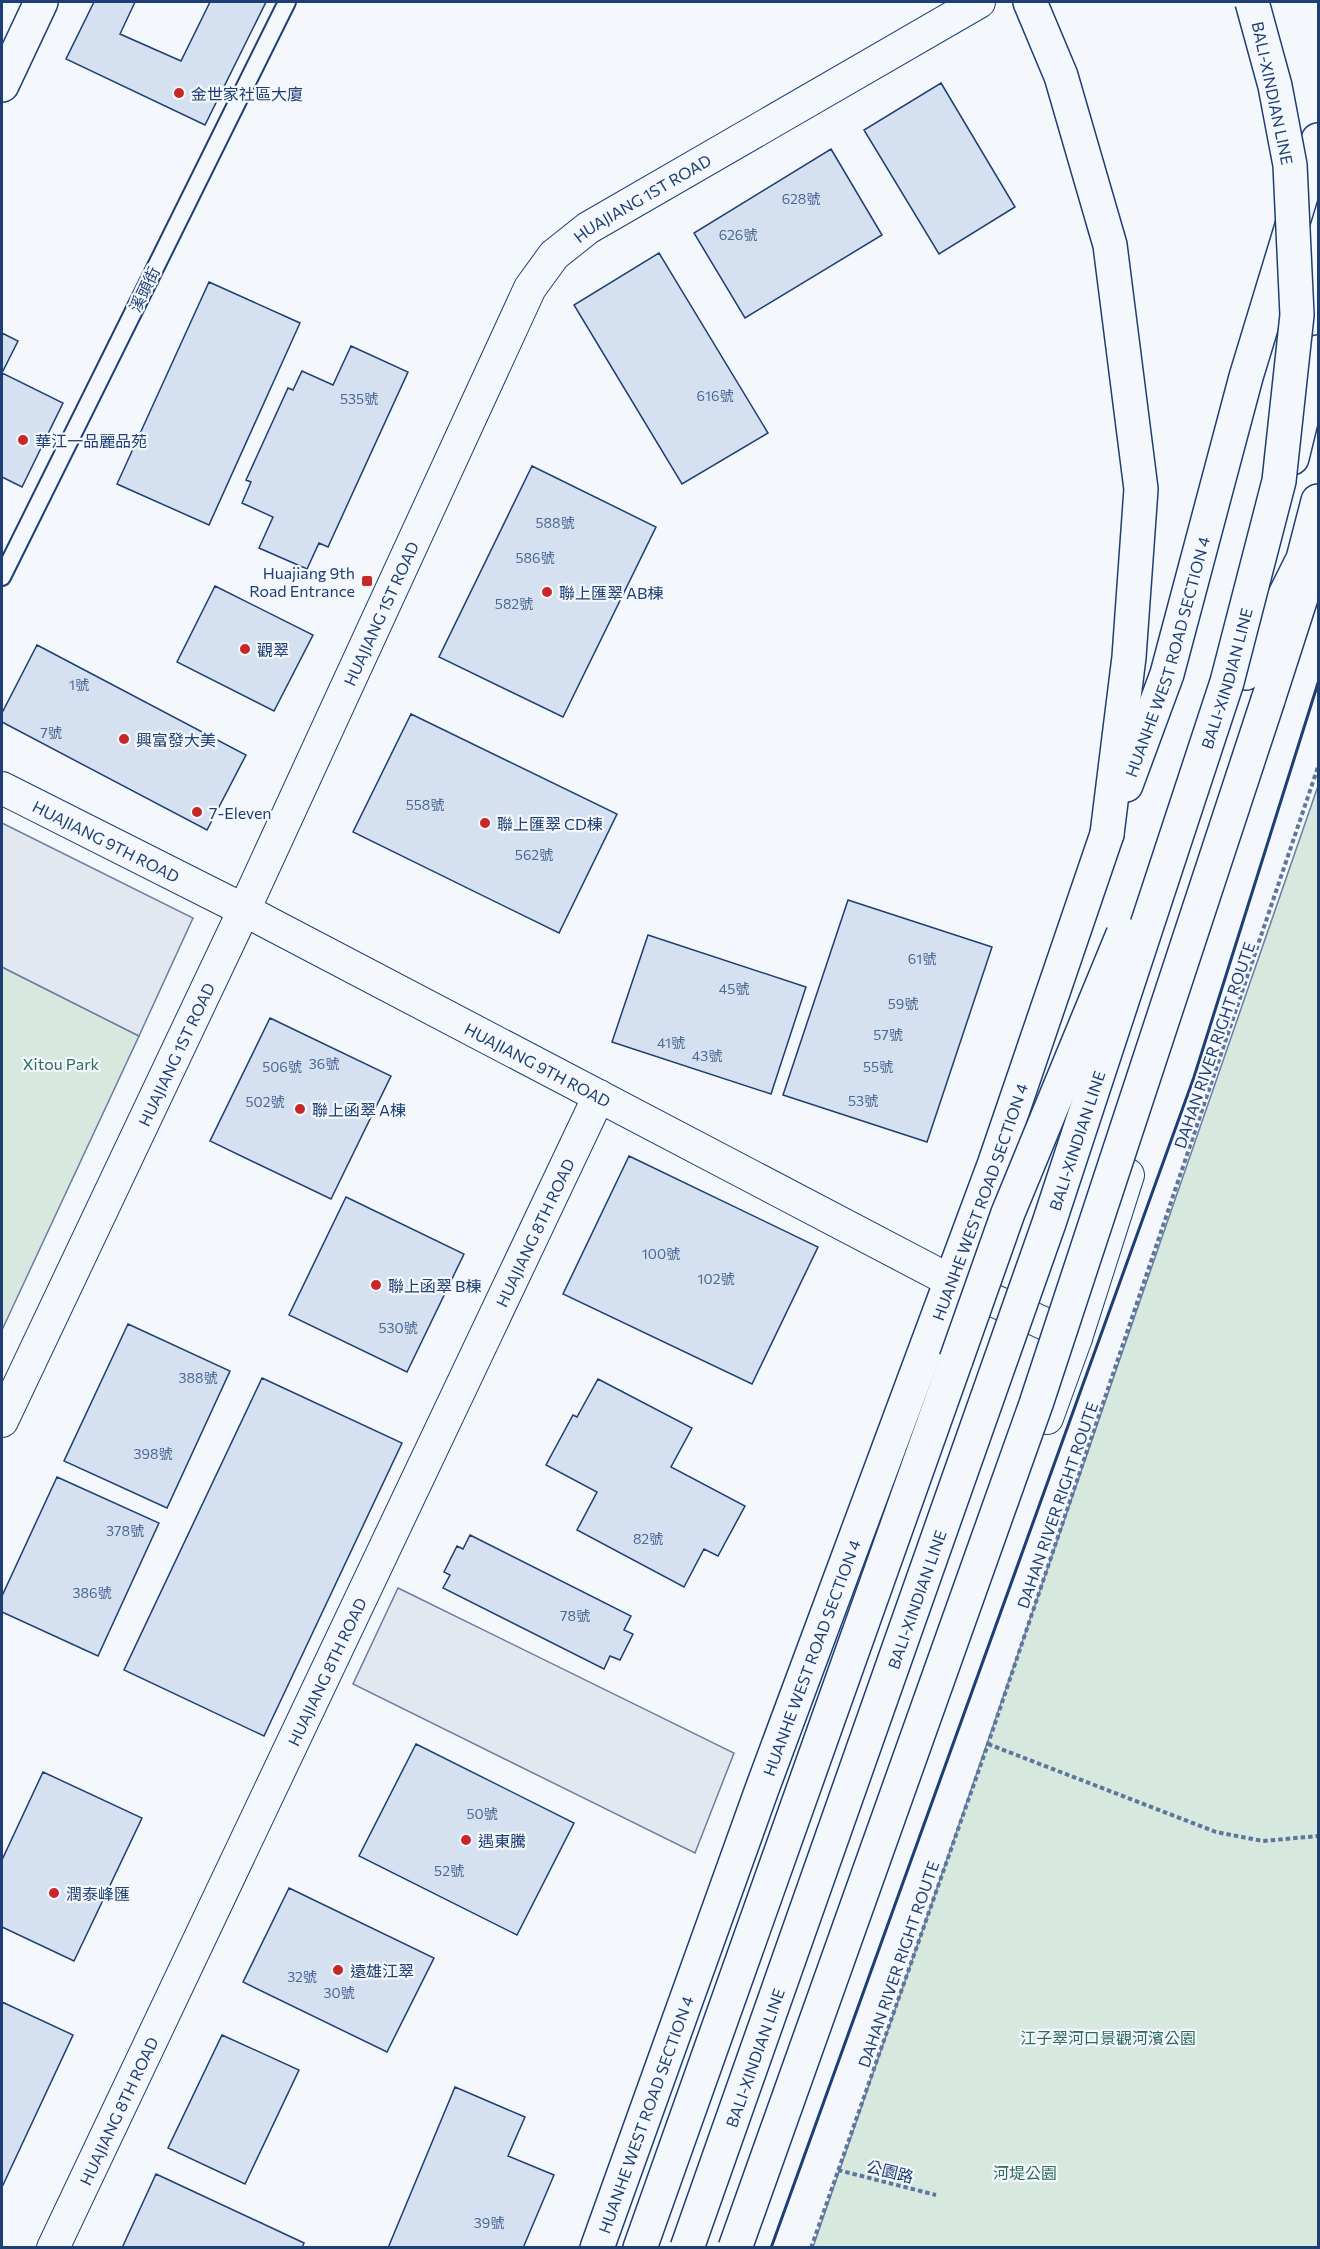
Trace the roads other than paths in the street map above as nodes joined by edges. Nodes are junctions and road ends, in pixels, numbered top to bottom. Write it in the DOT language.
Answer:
graph roads {
  1 [pos="41,2"];
  2 [pos="287,2"];
  3 [pos="979,2"];
  4 [pos="1030,2"];
  5 [pos="1252,2"];
  6 [pos="9,51"];
  7 [pos="2,85"];
  8 [pos="1318,140"];
  9 [pos="1318,352"];
  10 [pos="1318,501"];
  11 [pos="1318,545"];
  12 [pos="2,577"];
  13 [pos="1318,577"];
  14 [pos="1236,678"];
  15 [pos="2,788"];
  16 [pos="1107,834"];
  17 [pos="244,910"];
  18 [pos="599,1096"];
  19 [pos="951,1281"];
  20 [pos="1029,1315"];
  21 [pos="1076,1338"];
  22 [pos="2,1421"];
  23 [pos="53,2247"];
  24 [pos="597,2247"];
  25 [pos="640,2247"];
  26 [pos="687,2247"];
  27 [pos="695,2247"];
  28 [pos="735,2247"];
  29 [pos="744,2247"];
  1 -- 6 [label="main road"];
  2 -- 12 [label="lane, 溪頭街"];
  3 -- 17 [label="street, HUAJIANG 1ST ROAD"];
  4 -- 16 [label="main road"];
  5 -- 14 [label="main road, BALI-XINDIAN LINE, bridge"];
  6 -- 7 [label="main road"];
  8 -- 16 [label="main road, HUANHE WEST ROAD SECTION 4"];
  9 -- 14 [label="main road"];
  10 -- 14 [label="main road"];
  11 -- 28 [label="main road, bridge"];
  13 -- 21 [label="street"];
  14 -- 20 [label="main road"];
  14 -- 25 [label="main road, bridge"];
  14 -- 26 [label="main road, BALI-XINDIAN LINE, bridge"];
  15 -- 17 [label="street, HUAJIANG 9TH ROAD"];
  16 -- 19 [label="main road, HUANHE WEST ROAD SECTION 4"];
  17 -- 18 [label="street, HUAJIANG 9TH ROAD"];
  17 -- 22 [label="street, HUAJIANG 1ST ROAD"];
  18 -- 19 [label="street, HUAJIANG 9TH ROAD"];
  18 -- 23 [label="street, HUAJIANG 8TH ROAD"];
  19 -- 20 [label="street, HUAJIANG 9TH ROAD"];
  19 -- 24 [label="main road, HUANHE WEST ROAD SECTION 4"];
  20 -- 21 [label="street, HUAJIANG 9TH ROAD"];
  20 -- 27 [label="main road"];
  21 -- 29 [label="street"];
}
